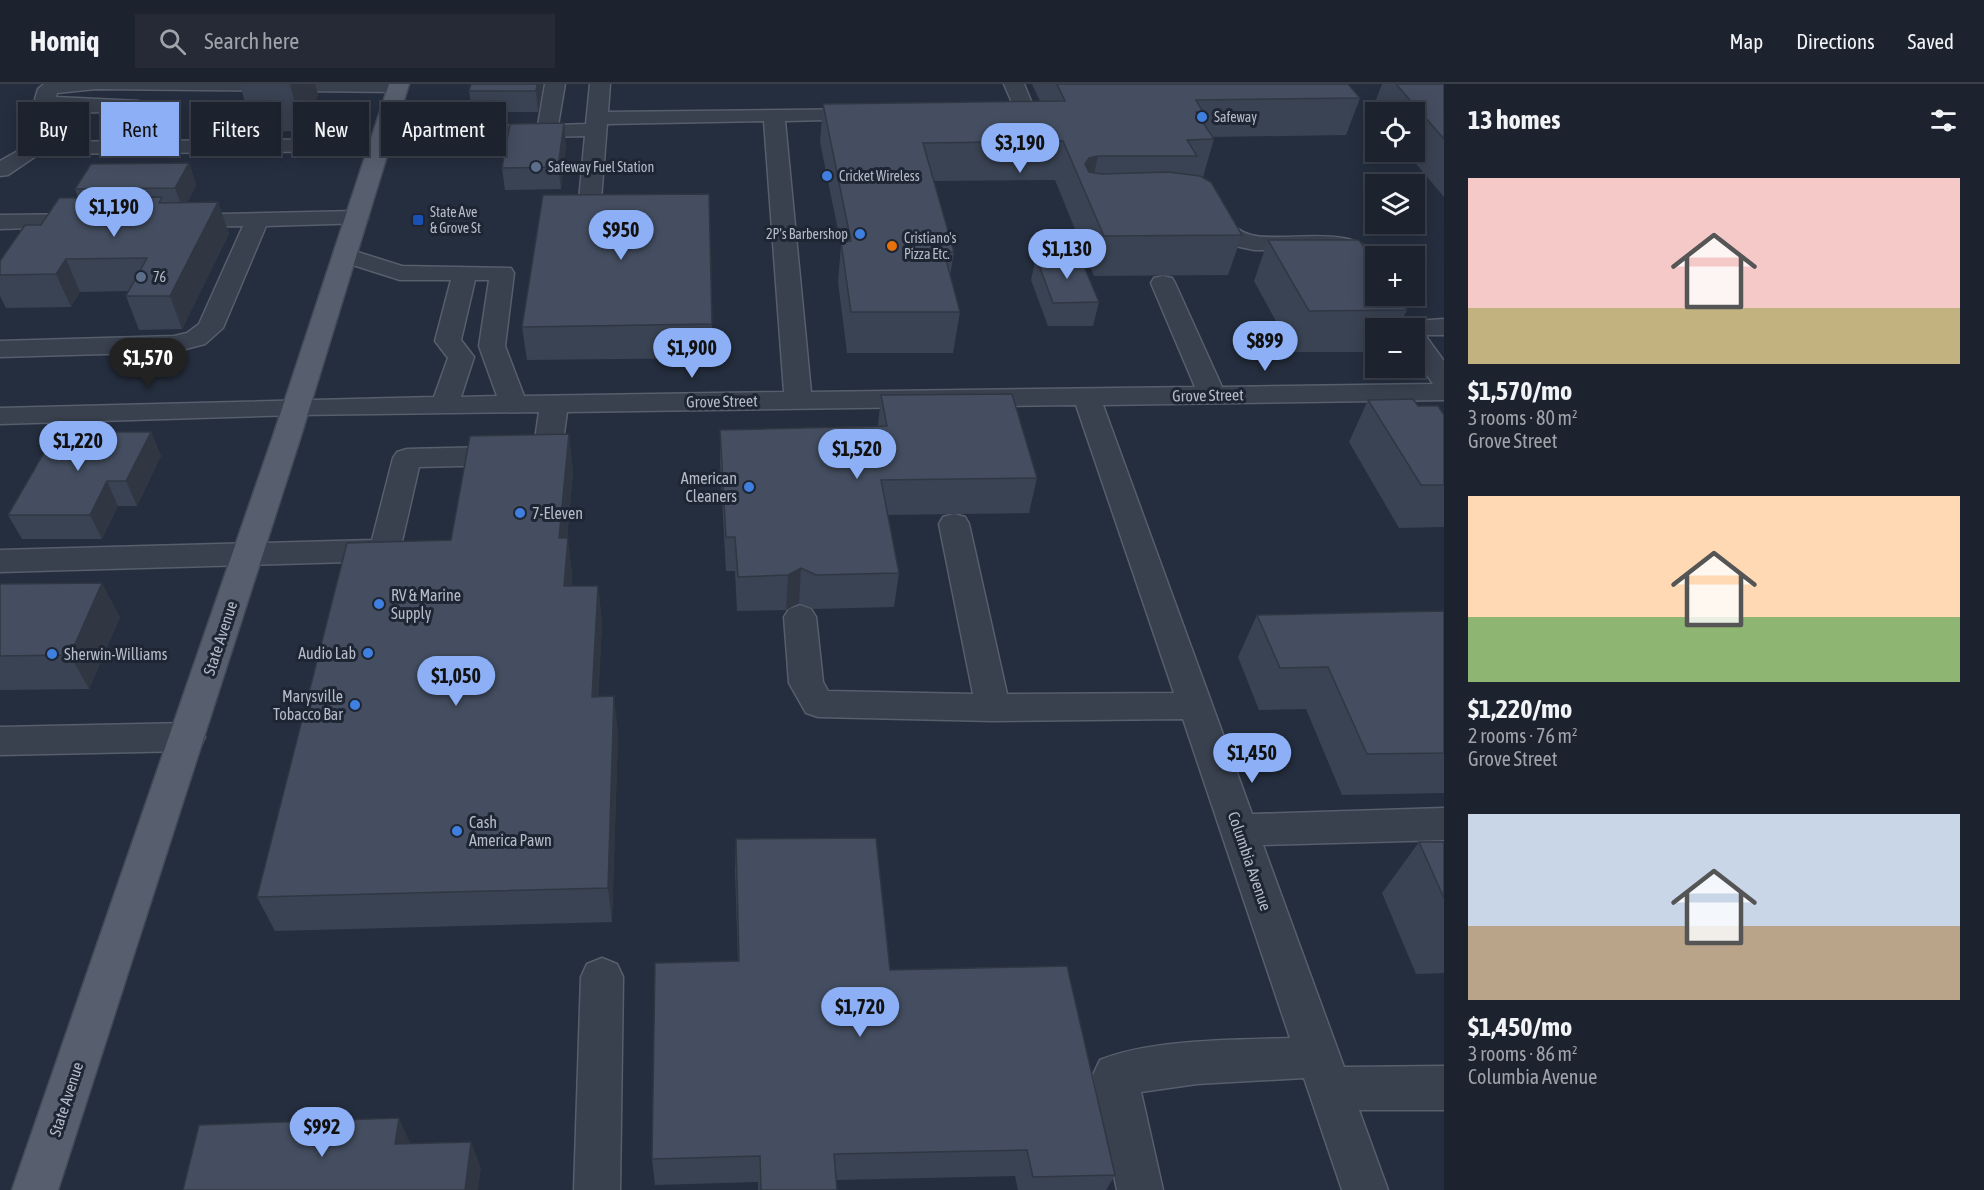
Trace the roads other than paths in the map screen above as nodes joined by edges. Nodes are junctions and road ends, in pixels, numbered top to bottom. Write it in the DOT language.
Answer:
graph roads {
  1 [pos="92,84"];
  2 [pos="99,84"];
  3 [pos="600,84"];
  4 [pos="1014,84"];
  5 [pos="399,85"];
  6 [pos="548,85"];
  7 [pos="231,86"];
  8 [pos="205,102"];
  9 [pos="393,102"];
  10 [pos="101,105"];
  11 [pos="977,111"];
  12 [pos="882,113"];
  13 [pos="774,115"];
  14 [pos="596,124"];
  15 [pos="539,132"];
  16 [pos="506,134"];
  17 [pos="381,140"];
  18 [pos="0,171"];
  19 [pos="590,200"];
  20 [pos="1188,204"];
  21 [pos="357,218"];
  22 [pos="258,219"];
  23 [pos="105,220"];
  24 [pos="152,220"];
  25 [pos="47,221"];
  26 [pos="0,222"];
  27 [pos="33,241"];
  28 [pos="345,255"];
  29 [pos="1365,264"];
  30 [pos="465,273"];
  31 [pos="1163,283"];
  32 [pos="1425,326"];
  33 [pos="1444,327"];
  34 [pos="0,349"];
  35 [pos="1425,353"];
  36 [pos="1444,381"];
  37 [pos="1444,392"];
  38 [pos="1212,395"];
  39 [pos="1087,397"];
  40 [pos="798,400"];
  41 [pos="554,403"];
  42 [pos="513,404"];
  43 [pos="445,405"];
  44 [pos="297,407"];
  45 [pos="1,417"];
  46 [pos="954,524"];
  47 [pos="248,553"];
  48 [pos="0,561"];
  49 [pos="800,617"];
  50 [pos="1195,706"];
  51 [pos="993,708"];
  52 [pos="187,737"];
  53 [pos="0,741"];
  54 [pos="1444,824"];
  55 [pos="1238,830"];
  56 [pos="602,978"];
  57 [pos="1324,1073"];
  58 [pos="1444,1088"];
  59 [pos="35,1190"];
  60 [pos="597,1190"];
  61 [pos="1140,1190"];
  62 [pos="1365,1190"];
  1 -- 10 [label="street"];
  2 -- 7 [label="street"];
  3 -- 14 [label="street"];
  4 -- 11 [label="street"];
  5 -- 7 [label="street"];
  5 -- 9 [label="main road, State Avenue"];
  6 -- 15 [label="street"];
  7 -- 8 [label="street"];
  12 -- 13 [label="street"];
  13 -- 14 [label="street"];
  13 -- 40 [label="street"];
  14 -- 15 [label="street"];
  14 -- 19 [label="street"];
  15 -- 16 [label="street"];
  17 -- 18 [label="street"];
  17 -- 21 [label="main road, State Avenue"];
  20 -- 29 [label="street"];
  21 -- 22 [label="street"];
  21 -- 28 [label="main road, State Avenue"];
  22 -- 24 [label="street"];
  22 -- 34 [label="street"];
  23 -- 25 [label="street"];
  25 -- 26 [label="street"];
  25 -- 27 [label="street"];
  28 -- 30 [label="street"];
  28 -- 44 [label="main road, State Avenue"];
  30 -- 42 [label="street"];
  30 -- 43 [label="street"];
  31 -- 38 [label="street"];
  32 -- 33 [label="street"];
  35 -- 36 [label="street"];
  37 -- 38 [label="street, Grove Street"];
  38 -- 39 [label="street, Grove Street"];
  39 -- 40 [label="street, Grove Street"];
  39 -- 50 [label="street, Columbia Avenue"];
  40 -- 41 [label="street, Grove Street"];
  41 -- 42 [label="street, Grove Street"];
  41 -- 47 [label="street"];
  42 -- 43 [label="street, Grove Street"];
  43 -- 44 [label="street, Grove Street"];
  44 -- 45 [label="street, Grove Street"];
  44 -- 47 [label="main road, State Avenue"];
  46 -- 51 [label="street"];
  47 -- 48 [label="street"];
  47 -- 52 [label="main road, State Avenue"];
  49 -- 51 [label="street"];
  50 -- 51 [label="street"];
  50 -- 55 [label="street, Columbia Avenue"];
  52 -- 53 [label="street"];
  52 -- 59 [label="main road, State Avenue"];
  54 -- 55 [label="street"];
  55 -- 57 [label="street, Columbia Avenue"];
  56 -- 60 [label="street"];
  57 -- 58 [label="street"];
  57 -- 61 [label="street"];
  57 -- 62 [label="street, Columbia Avenue"];
}
